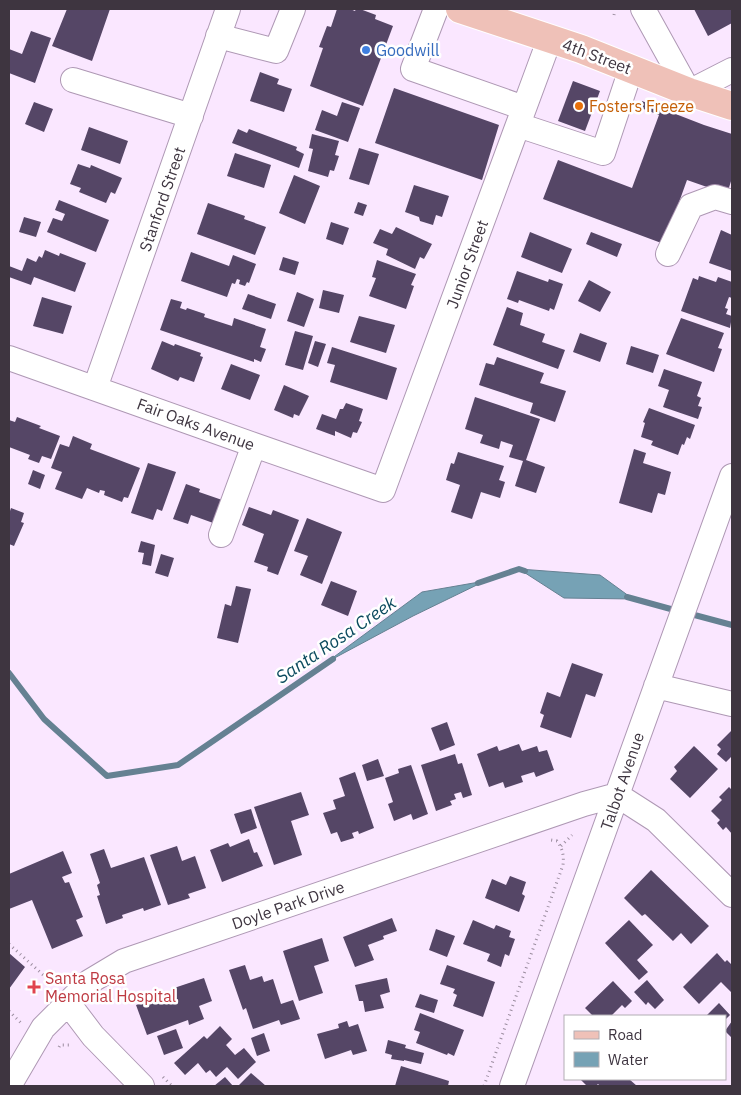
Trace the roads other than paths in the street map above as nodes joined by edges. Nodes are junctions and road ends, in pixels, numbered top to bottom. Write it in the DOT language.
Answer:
graph roads {
  1 [pos="228,9"];
  2 [pos="293,9"];
  3 [pos="436,9"];
  4 [pos="460,9"];
  5 [pos="643,9"];
  6 [pos="495,14"];
  7 [pos="218,36"];
  8 [pos="550,38"];
  9 [pos="630,69"];
  10 [pos="732,70"];
  11 [pos="73,80"];
  12 [pos="689,92"];
  13 [pos="732,106"];
  14 [pos="191,116"];
  15 [pos="521,117"];
  16 [pos="732,202"];
  17 [pos="668,254"];
  18 [pos="9,358"];
  19 [pos="95,388"];
  20 [pos="254,445"];
  21 [pos="732,476"];
  22 [pos="383,490"];
  23 [pos="221,535"];
  24 [pos="658,678"];
  25 [pos="732,704"];
  26 [pos="617,795"];
  27 [pos="732,895"];
  28 [pos="68,1003"];
  29 [pos="151,1080"];
  30 [pos="515,1085"];
  31 [pos="9,1086"];
  1 -- 7 [label="street, Stanford Street"];
  2 -- 7 [label="street"];
  3 -- 15 [label="street"];
  4 -- 6 [label="main road, 4th Street"];
  5 -- 12 [label="street"];
  6 -- 8 [label="main road, 4th Street"];
  7 -- 14 [label="street, Stanford Street"];
  8 -- 9 [label="main road, 4th Street"];
  8 -- 15 [label="street, Junior Street"];
  9 -- 12 [label="main road, 4th Street"];
  9 -- 15 [label="street"];
  10 -- 12 [label="street"];
  11 -- 14 [label="street"];
  12 -- 13 [label="main road, 4th Street"];
  14 -- 19 [label="street, Stanford Street"];
  15 -- 22 [label="street, Junior Street"];
  16 -- 17 [label="street"];
  18 -- 19 [label="street, Fair Oaks Avenue"];
  19 -- 20 [label="street, Fair Oaks Avenue"];
  20 -- 22 [label="street, Fair Oaks Avenue"];
  20 -- 23 [label="street"];
  21 -- 24 [label="street, Talbot Avenue"];
  24 -- 25 [label="street"];
  24 -- 26 [label="street, Talbot Avenue"];
  26 -- 27 [label="street"];
  26 -- 28 [label="street, Doyle Park Drive"];
  26 -- 30 [label="street, Talbot Avenue"];
  28 -- 29 [label="street"];
  28 -- 31 [label="street, Doyle Park Drive"];
}
